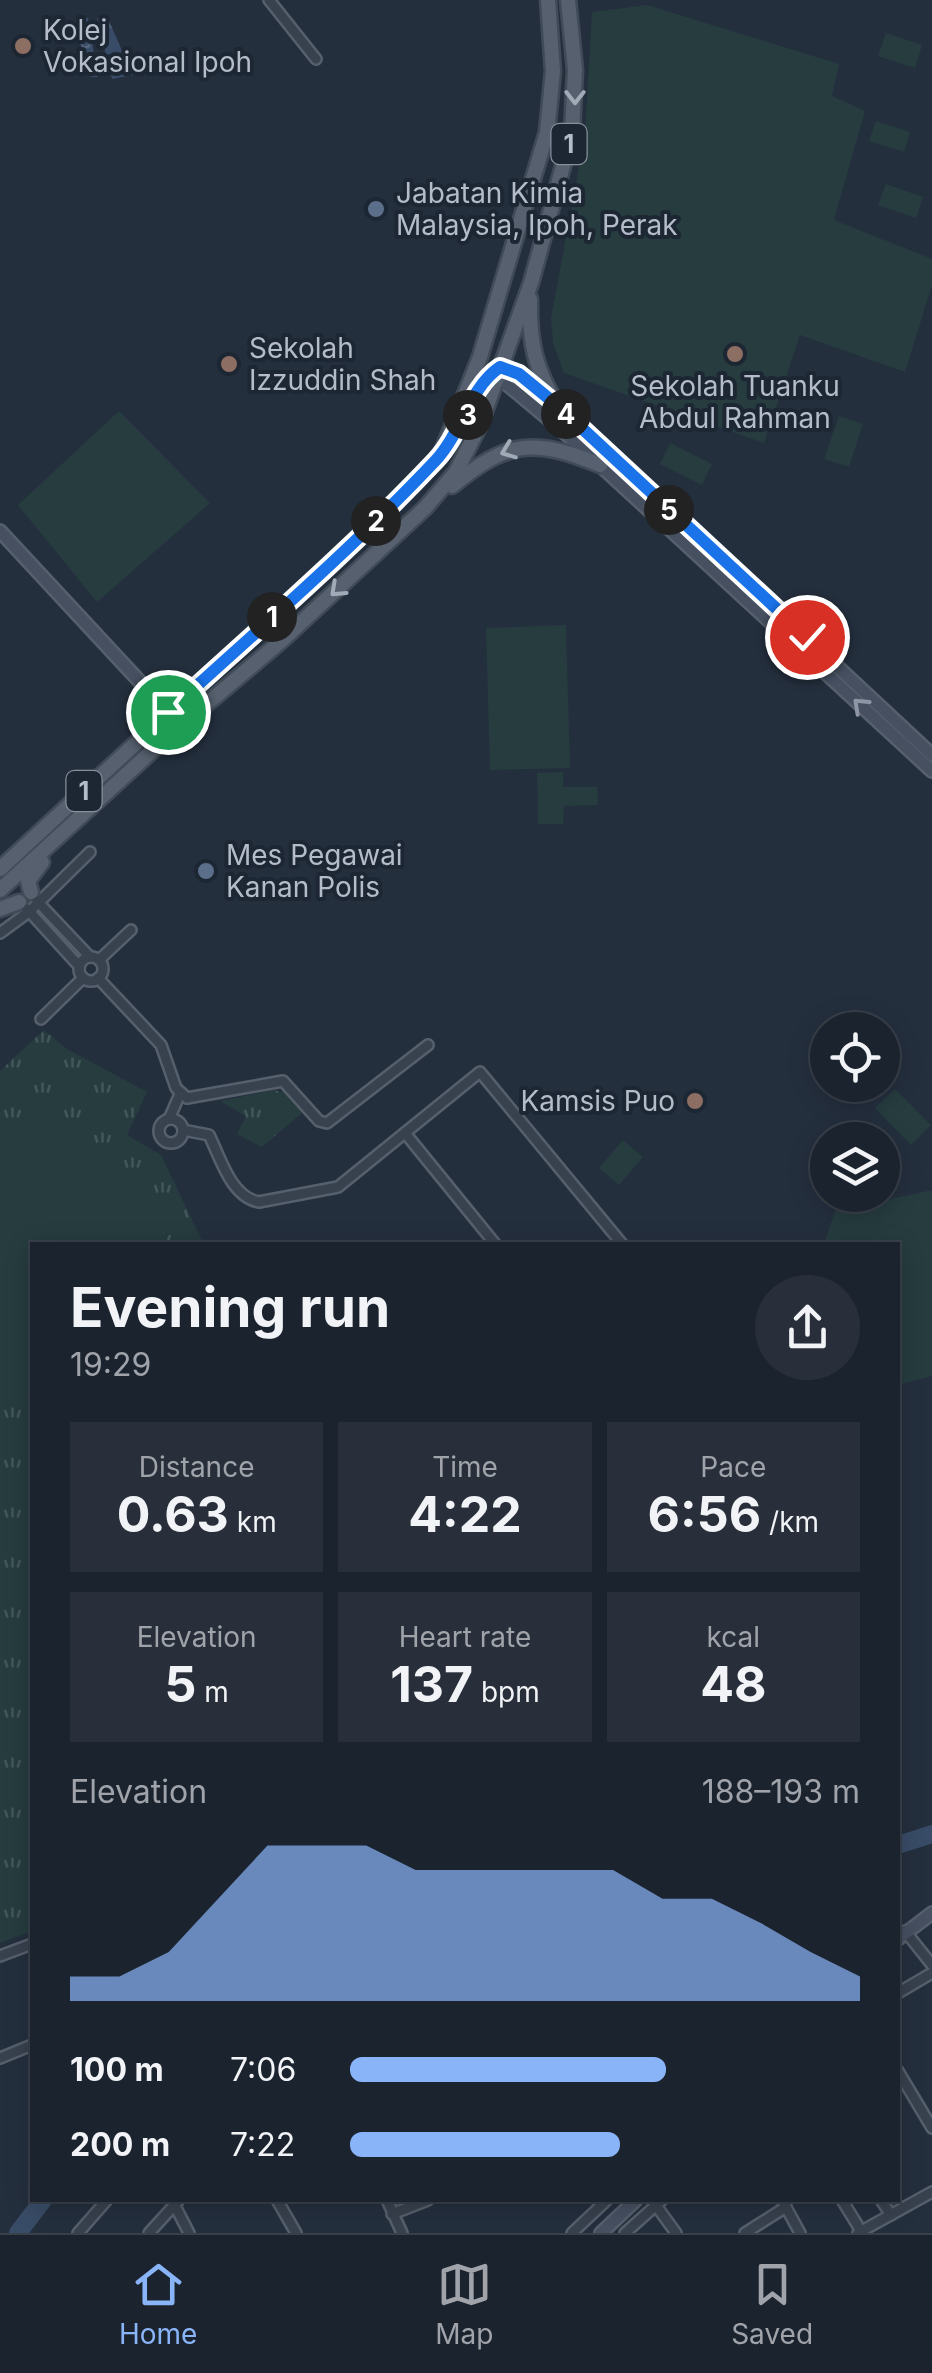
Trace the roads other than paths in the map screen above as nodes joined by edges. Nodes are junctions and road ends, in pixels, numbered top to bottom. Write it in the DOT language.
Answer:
graph roads {
  1 [pos="269,0"];
  2 [pos="548,0"];
  3 [pos="568,0"];
  4 [pos="316,58"];
  5 [pos="520,222"];
  6 [pos="531,284"];
  7 [pos="497,371"];
  8 [pos="558,406"];
  9 [pos="441,454"];
  10 [pos="600,466"];
  11 [pos="425,508"];
  12 [pos="1,534"];
  13 [pos="168,712"];
  14 [pos="890,714"];
  15 [pos="932,736"];
  16 [pos="932,755"];
  17 [pos="932,771"];
  18 [pos="58,837"];
  19 [pos="90,852"];
  20 [pos="0,869"];
  21 [pos="0,882"];
  22 [pos="0,890"];
  23 [pos="30,902"];
  24 [pos="0,909"];
  25 [pos="132,930"];
  26 [pos="0,933"];
  27 [pos="95,959"];
  28 [pos="79,966"];
  29 [pos="83,978"];
  30 [pos="98,978"];
  31 [pos="41,1018"];
  32 [pos="428,1045"];
  33 [pos="183,1096"];
  34 [pos="405,1133"];
  35 [pos="494,1242"];
  36 [pos="621,1242"];
  37 [pos="932,1913"];
  38 [pos="901,1935"];
  39 [pos="30,1946"];
  40 [pos="0,1956"];
  41 [pos="932,1965"];
  42 [pos="932,1974"];
  43 [pos="900,1992"];
  44 [pos="30,2046"];
  45 [pos="0,2058"];
  46 [pos="900,2073"];
  47 [pos="932,2128"];
  48 [pos="932,2192"];
  49 [pos="105,2202"];
  50 [pos="177,2202"];
  51 [pos="278,2202"];
  52 [pos="388,2202"];
  53 [pos="423,2202"];
  54 [pos="605,2202"];
  55 [pos="634,2202"];
  56 [pos="657,2202"];
  57 [pos="843,2202"];
  58 [pos="883,2202"];
  59 [pos="784,2203"];
  60 [pos="392,2214"];
  61 [pos="891,2215"];
  62 [pos="860,2232"];
  63 [pos="78,2233"];
  64 [pos="148,2233"];
  65 [pos="189,2233"];
  66 [pos="296,2233"];
  67 [pos="402,2233"];
  68 [pos="572,2233"];
  69 [pos="601,2233"];
  70 [pos="625,2233"];
  71 [pos="676,2233"];
  72 [pos="745,2233"];
  73 [pos="800,2233"];
  1 -- 4 [label="street"];
  2 -- 5 [label="main road, 1"];
  3 -- 6 [label="main road, 1, one-way"];
  5 -- 7 [label="main road"];
  5 -- 9 [label="main road, 1"];
  6 -- 7 [label="main road, 1"];
  6 -- 8 [label="main road"];
  7 -- 8 [label="main road"];
  7 -- 9 [label="main road"];
  7 -- 10 [label="main road"];
  7 -- 11 [label="main road, 1"];
  8 -- 14 [label="main road"];
  9 -- 13 [label="main road, 1"];
  10 -- 11 [label="main road, one-way"];
  17 -- 10 [label="main road, one-way"];
  11 -- 18 [label="main road, 1, one-way"];
  12 -- 13 [label="main road"];
  13 -- 20 [label="main road, 1"];
  14 -- 15 [label="main road"];
  14 -- 16 [label="main road"];
  18 -- 21 [label="main road"];
  18 -- 22 [label="main road, 1"];
  18 -- 23 [label="main road"];
  19 -- 23 [label="street"];
  23 -- 24 [label="main road"];
  23 -- 26 [label="street"];
  23 -- 27 [label="street"];
  23 -- 28 [label="street"];
  25 -- 27 [label="street"];
  27 -- 28 [label="street"];
  27 -- 30 [label="street"];
  28 -- 29 [label="street"];
  29 -- 30 [label="street"];
  29 -- 31 [label="street"];
  30 -- 33 [label="street"];
  32 -- 33 [label="street"];
  33 -- 34 [label="street"];
  34 -- 35 [label="street"];
  34 -- 36 [label="street"];
  37 -- 38 [label="main road"];
  38 -- 41 [label="street"];
  39 -- 40 [label="street"];
  42 -- 43 [label="street"];
  44 -- 45 [label="street"];
  46 -- 47 [label="street"];
  48 -- 61 [label="street"];
  49 -- 63 [label="street"];
  50 -- 64 [label="street"];
  50 -- 65 [label="street"];
  51 -- 66 [label="street"];
  52 -- 60 [label="street"];
  53 -- 60 [label="street"];
  54 -- 68 [label="street"];
  55 -- 69 [label="main road"];
  56 -- 70 [label="street"];
  56 -- 71 [label="street"];
  57 -- 62 [label="street"];
  58 -- 61 [label="street"];
  59 -- 72 [label="street"];
  59 -- 73 [label="street"];
  60 -- 67 [label="street"];
  61 -- 62 [label="street"];
}
